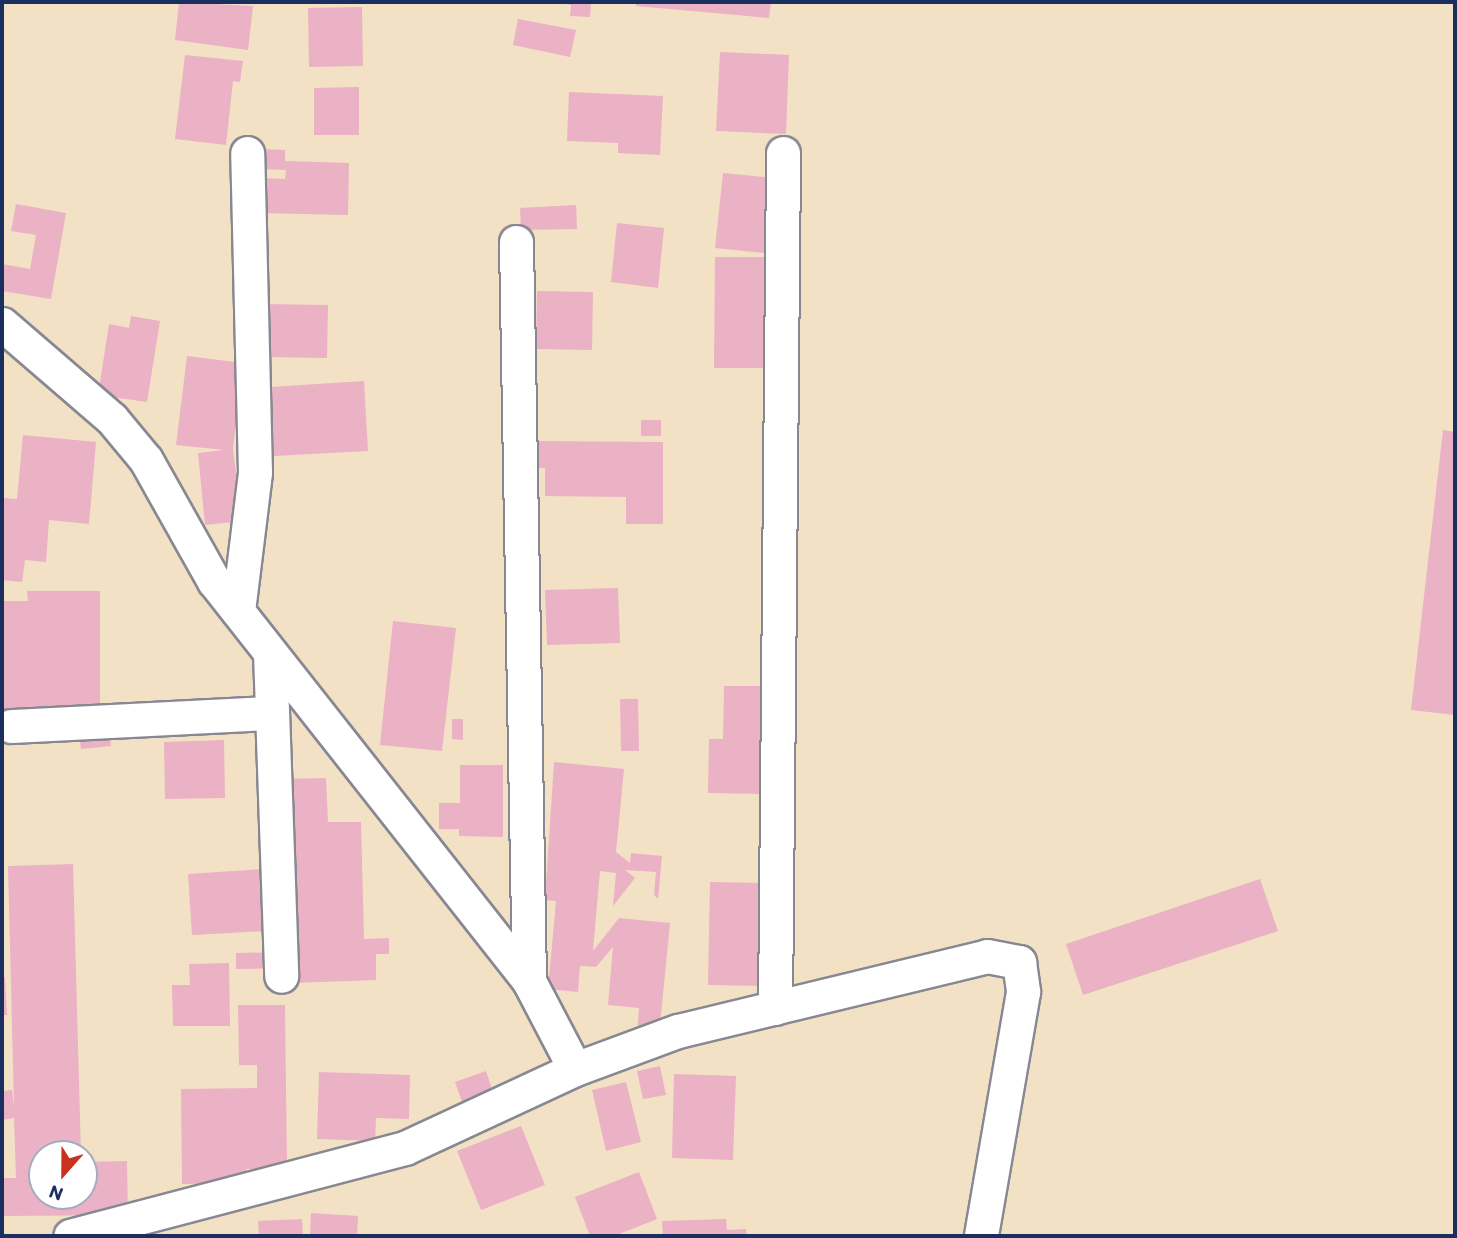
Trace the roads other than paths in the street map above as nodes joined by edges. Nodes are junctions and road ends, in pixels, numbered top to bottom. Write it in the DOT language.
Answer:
graph roads {
  1 [pos="247,153"];
  2 [pos="783,153"];
  3 [pos="516,242"];
  4 [pos="2,324"];
  5 [pos="238,611"];
  6 [pos="270,653"];
  7 [pos="272,713"];
  8 [pos="11,726"];
  9 [pos="281,976"];
  10 [pos="528,981"];
  11 [pos="775,1008"];
  12 [pos="575,1069"];
  13 [pos="70,1236"];
  14 [pos="981,1236"];
  1 -- 5 [label="street"];
  2 -- 11 [label="street"];
  3 -- 10 [label="street"];
  4 -- 5 [label="street"];
  5 -- 6 [label="street"];
  6 -- 7 [label="street"];
  6 -- 10 [label="street"];
  7 -- 8 [label="street"];
  7 -- 9 [label="street"];
  10 -- 12 [label="street"];
  11 -- 12 [label="street"];
  11 -- 14 [label="street"];
  12 -- 13 [label="street"];
}
